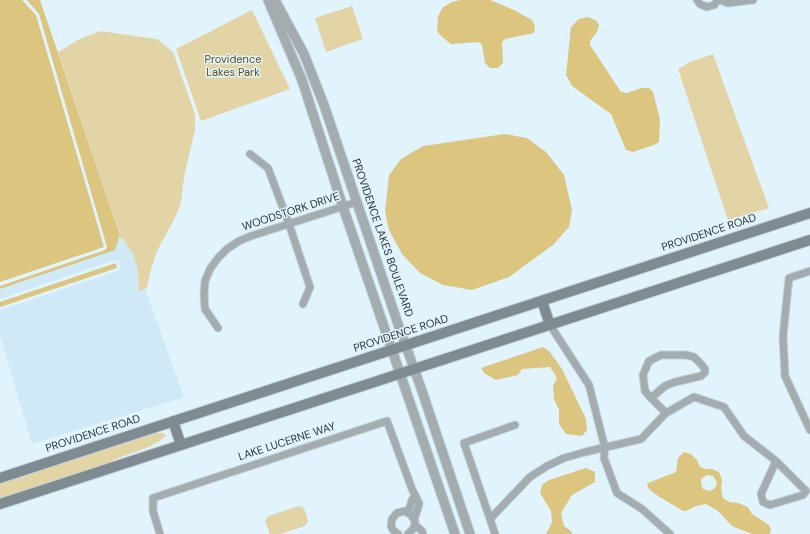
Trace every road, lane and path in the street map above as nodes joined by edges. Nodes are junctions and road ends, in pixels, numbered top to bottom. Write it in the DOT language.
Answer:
graph roads {
  1 [pos="268,0"];
  2 [pos="274,0"];
  3 [pos="697,0"];
  4 [pos="719,0"];
  5 [pos="753,0"];
  6 [pos="250,154"];
  7 [pos="357,202"];
  8 [pos="343,207"];
  9 [pos="810,213"];
  10 [pos="289,224"];
  11 [pos="810,240"];
  12 [pos="810,271"];
  13 [pos="542,301"];
  14 [pos="303,304"];
  15 [pos="550,325"];
  16 [pos="218,328"];
  17 [pos="406,345"];
  18 [pos="391,350"];
  19 [pos="415,369"];
  20 [pos="399,374"];
  21 [pos="651,398"];
  22 [pos="666,413"];
  23 [pos="173,420"];
  24 [pos="515,425"];
  25 [pos="810,430"];
  26 [pos="181,445"];
  27 [pos="605,448"];
  28 [pos="776,461"];
  29 [pos="0,478"];
  30 [pos="415,496"];
  31 [pos="0,504"];
  32 [pos="408,513"];
  33 [pos="490,519"];
  34 [pos="414,522"];
  35 [pos="160,534"];
  36 [pos="396,534"];
  37 [pos="409,534"];
  38 [pos="423,534"];
  39 [pos="455,534"];
  40 [pos="470,534"];
  41 [pos="495,534"];
  42 [pos="670,534"];
  1 -- 8 [label="street"];
  2 -- 7 [label="street, PROVIDENCE LAKES BOULEVARD"];
  3 -- 4 [label="street"];
  4 -- 5 [label="street"];
  6 -- 10 [label="street"];
  7 -- 8 [label="street, WOODSTORK DRIVE"];
  7 -- 17 [label="street, PROVIDENCE LAKES BOULEVARD"];
  8 -- 10 [label="street, WOODSTORK DRIVE"];
  8 -- 18 [label="street"];
  9 -- 13 [label="main road, PROVIDENCE ROAD"];
  10 -- 14 [label="street"];
  10 -- 16 [label="street, WOODSTORK DRIVE"];
  11 -- 15 [label="main road"];
  12 -- 25 [label="street"];
  13 -- 15 [label="main road"];
  13 -- 17 [label="main road, PROVIDENCE ROAD"];
  15 -- 19 [label="main road"];
  15 -- 27 [label="street"];
  17 -- 18 [label="main road, PROVIDENCE ROAD"];
  17 -- 19 [label="street, PROVIDENCE LAKES BOULEVARD"];
  18 -- 20 [label="street"];
  18 -- 23 [label="main road, PROVIDENCE ROAD"];
  19 -- 20 [label="main road"];
  19 -- 40 [label="street, PROVIDENCE LAKES BOULEVARD"];
  20 -- 26 [label="main road"];
  20 -- 39 [label="street"];
  21 -- 21 [label="street"];
  21 -- 22 [label="street"];
  22 -- 27 [label="street"];
  22 -- 28 [label="street"];
  23 -- 26 [label="main road"];
  23 -- 29 [label="main road, PROVIDENCE ROAD"];
  24 -- 33 [label="street"];
  26 -- 31 [label="main road"];
  27 -- 33 [label="street"];
  27 -- 42 [label="street"];
  28 -- 28 [label="street"];
  30 -- 32 [label="street"];
  30 -- 34 [label="street, LAKE LUCERNE WAY"];
  30 -- 35 [label="street, LAKE LUCERNE WAY"];
  32 -- 34 [label="street"];
  32 -- 36 [label="street"];
  33 -- 41 [label="street"];
  34 -- 37 [label="street"];
  34 -- 38 [label="street"];
}
